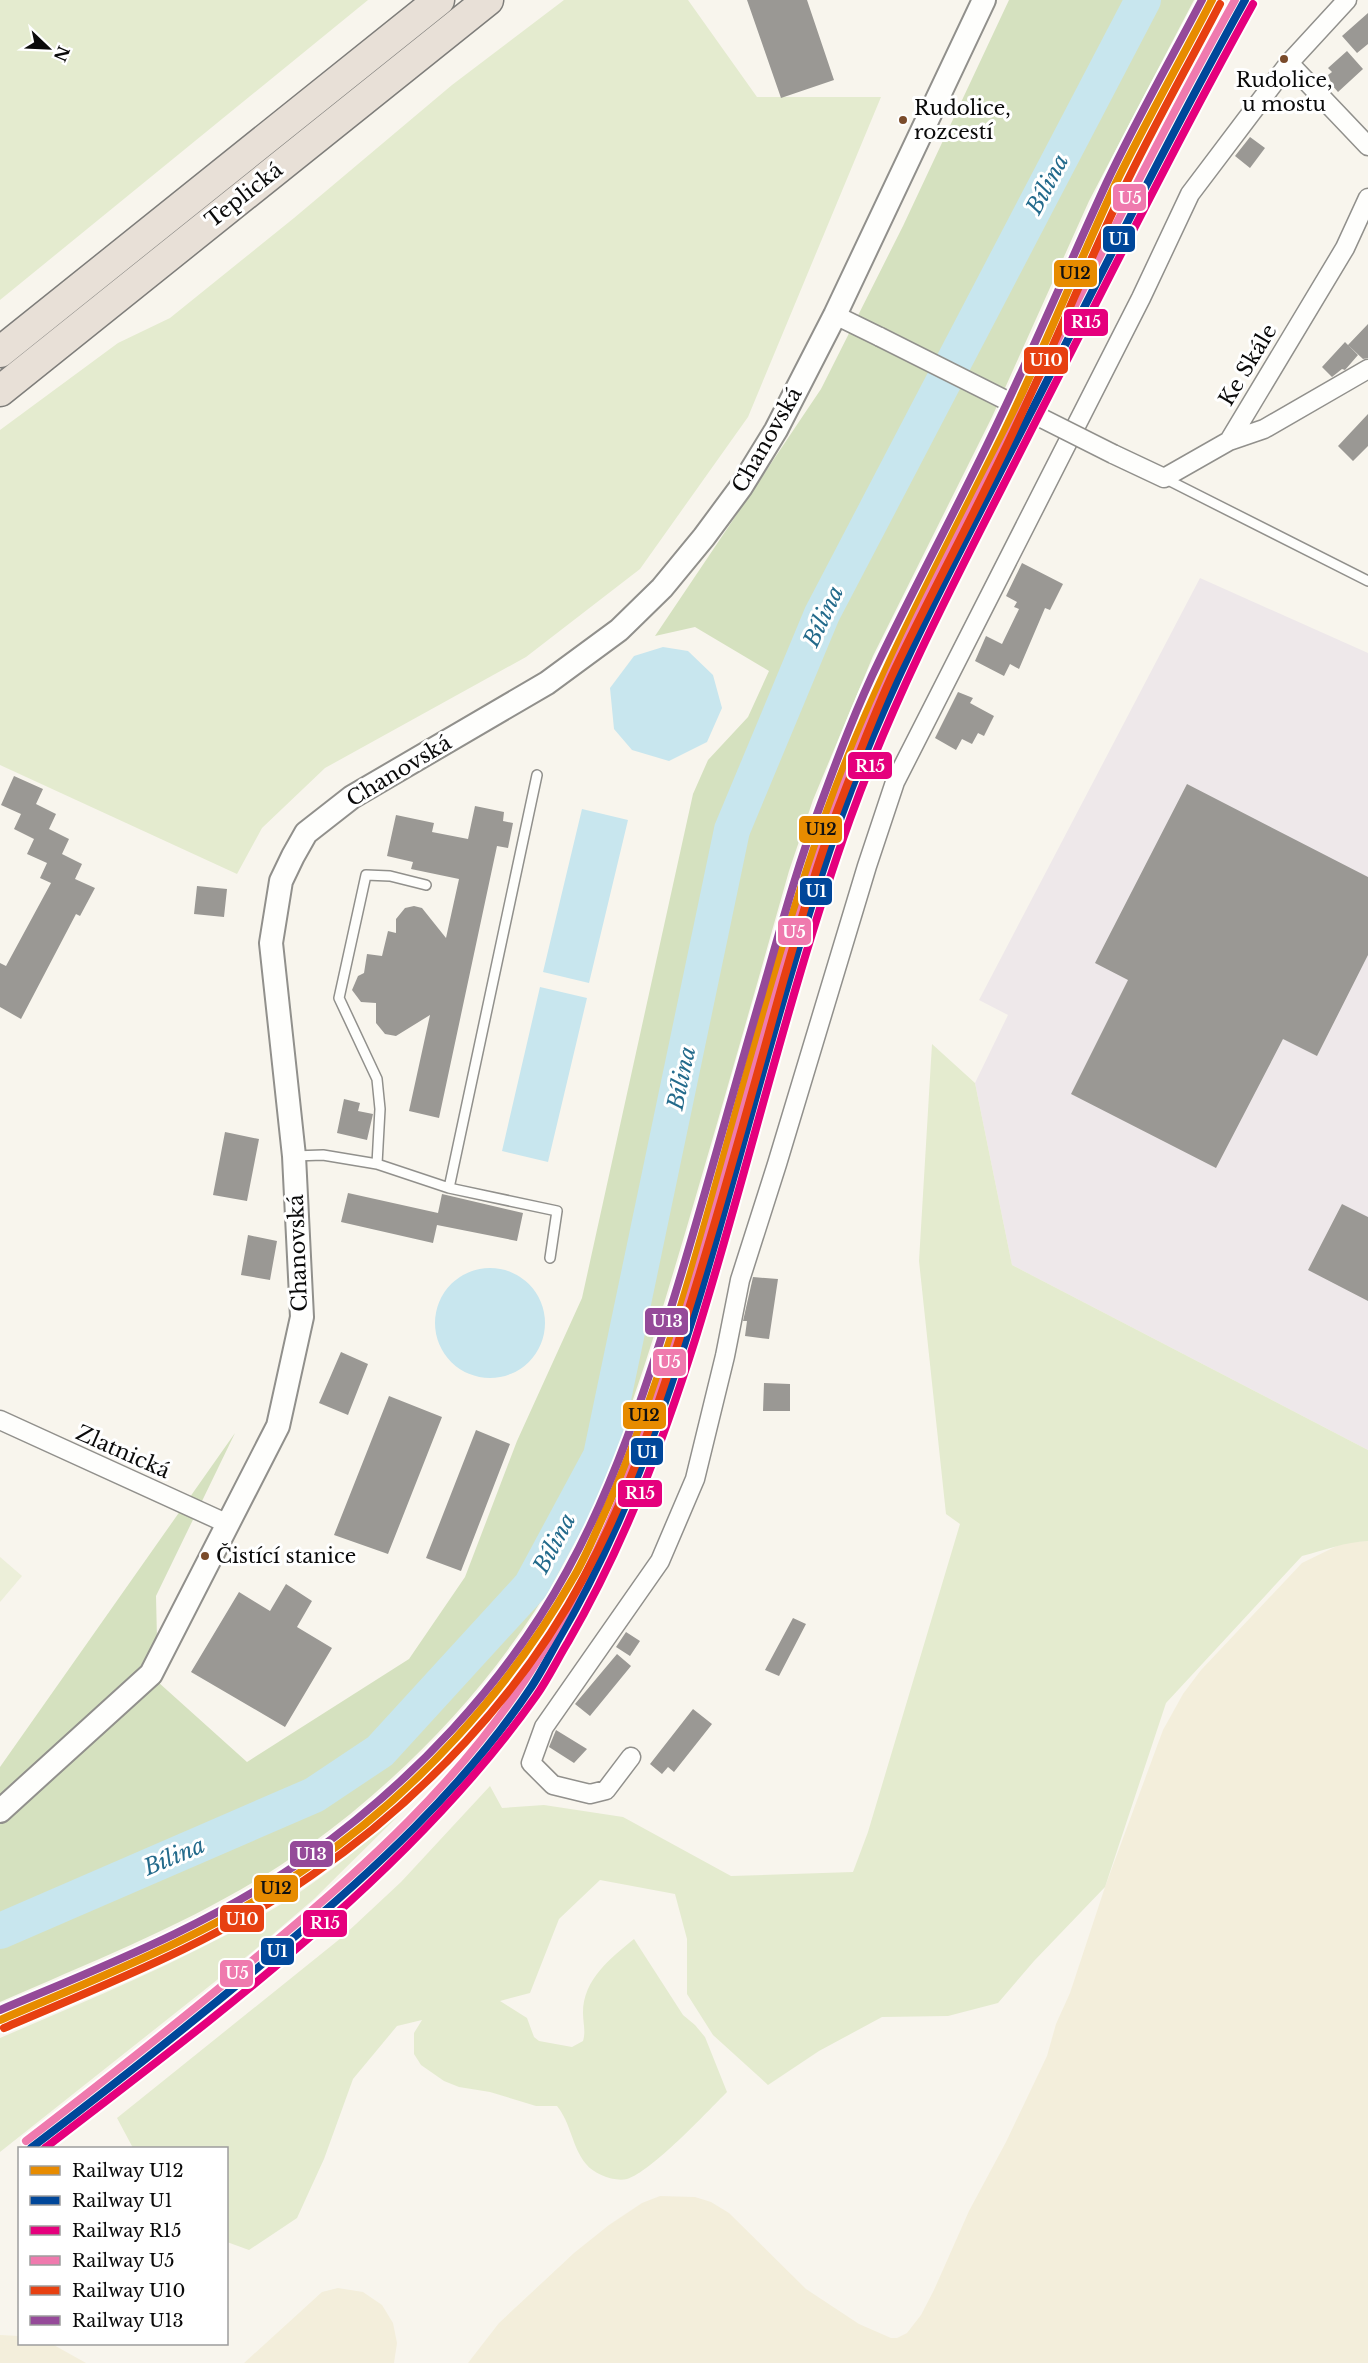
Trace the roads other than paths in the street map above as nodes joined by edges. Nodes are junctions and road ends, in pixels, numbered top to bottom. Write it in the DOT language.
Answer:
graph roads {
  1 [pos="439,0"];
  2 [pos="488,0"];
  3 [pos="984,0"];
  4 [pos="1347,0"];
  5 [pos="1289,63"];
  6 [pos="1368,146"];
  7 [pos="1368,198"];
  8 [pos="835,315"];
  9 [pos="0,352"];
  10 [pos="1368,369"];
  11 [pos="0,391"];
  12 [pos="1229,441"];
  13 [pos="1164,478"];
  14 [pos="1368,581"];
  15 [pos="537,775"];
  16 [pos="426,885"];
  17 [pos="294,1156"];
  18 [pos="377,1164"];
  19 [pos="449,1188"];
  20 [pos="550,1258"];
  21 [pos="0,1420"];
  22 [pos="228,1524"];
  23 [pos="631,1757"];
  24 [pos="0,1811"];
  1 -- 9 [label="highway, Teplická"];
  2 -- 11 [label="highway, Teplická"];
  3 -- 8 [label="street, Chanovská"];
  4 -- 5 [label="street"];
  5 -- 6 [label="street"];
  5 -- 23 [label="street"];
  7 -- 12 [label="street, Ke Skále"];
  8 -- 13 [label="street, bridge"];
  8 -- 17 [label="street, Chanovská"];
  10 -- 12 [label="street"];
  12 -- 13 [label="street, Ke Skále"];
  13 -- 14 [label="lane"];
  15 -- 19 [label="lane"];
  16 -- 18 [label="lane"];
  17 -- 18 [label="lane"];
  17 -- 22 [label="street, Chanovská"];
  18 -- 19 [label="lane"];
  19 -- 20 [label="lane"];
  21 -- 22 [label="street, Zlatnická"];
  22 -- 24 [label="street, Chanovská"];
}
